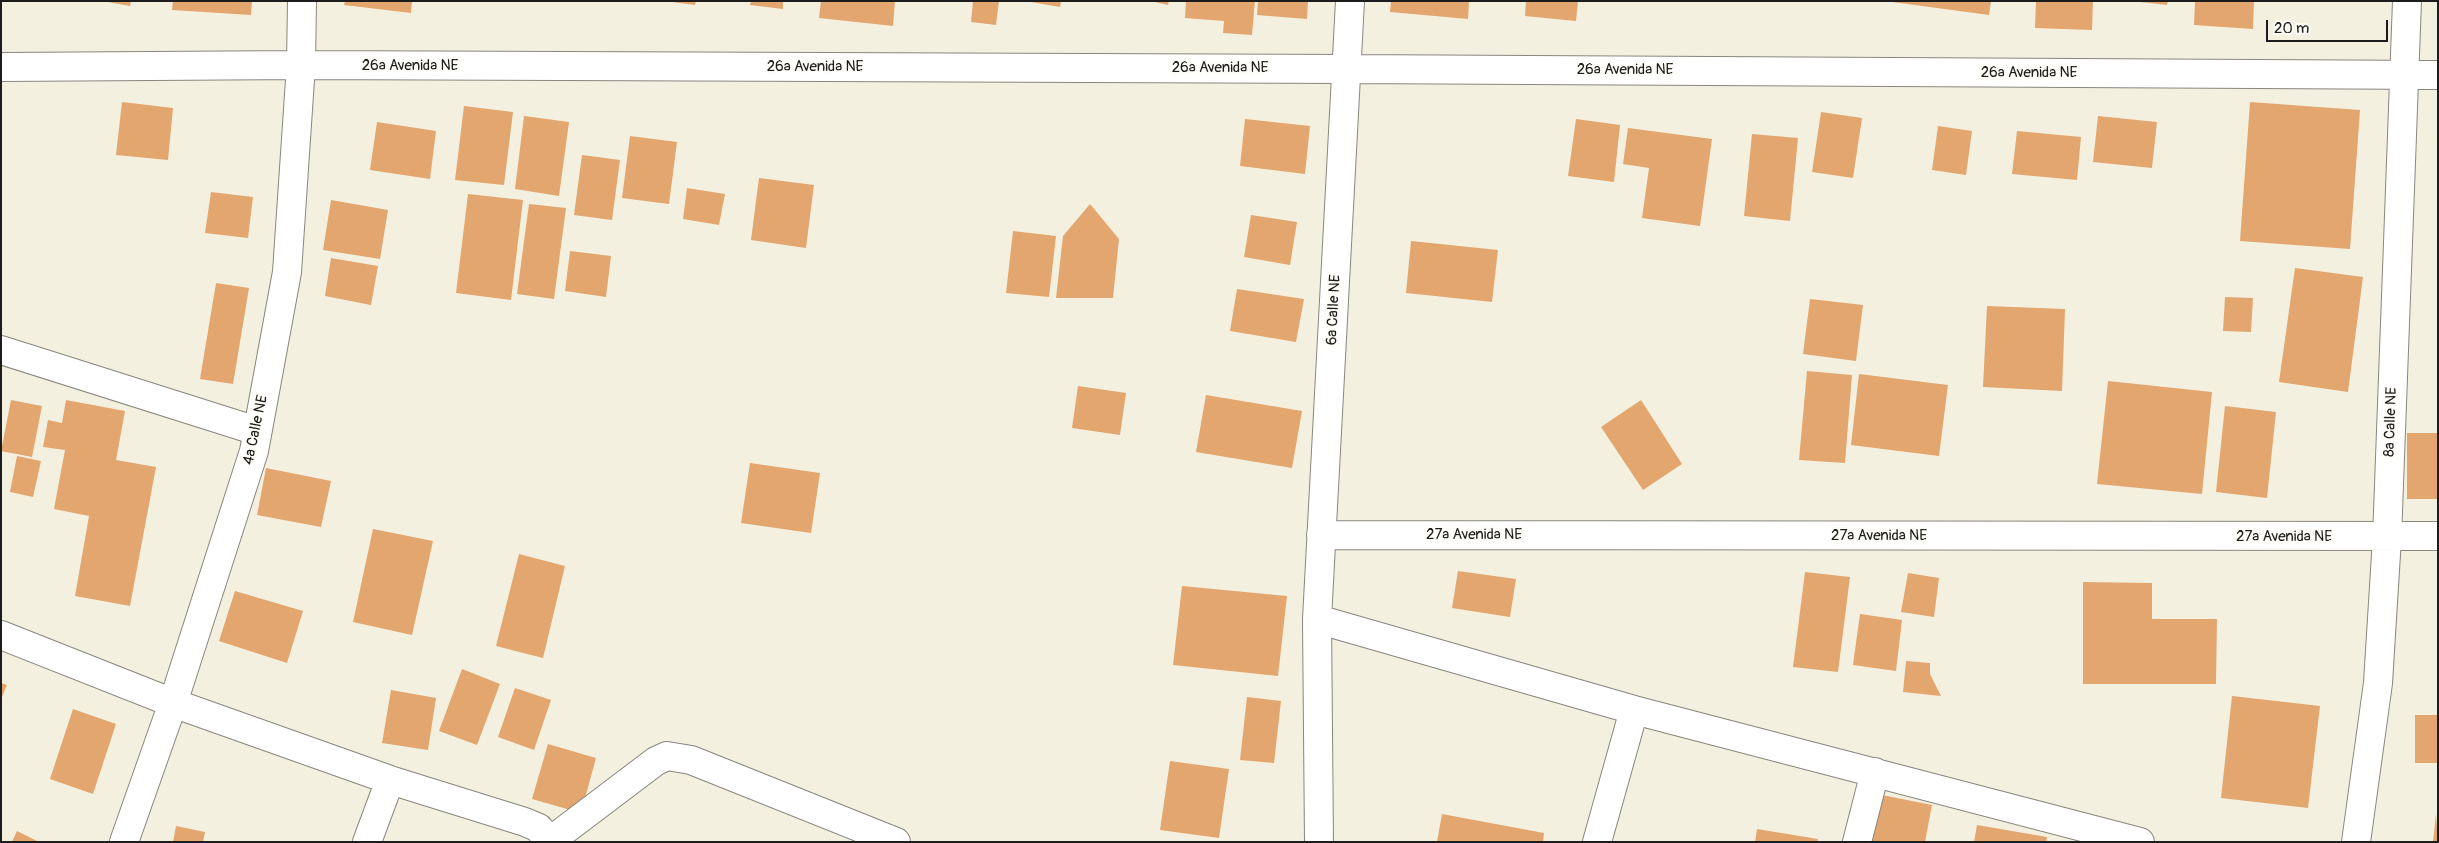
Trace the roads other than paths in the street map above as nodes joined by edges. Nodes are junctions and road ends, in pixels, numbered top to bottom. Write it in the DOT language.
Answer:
graph roads {
  1 [pos="302,1"];
  2 [pos="1350,1"];
  3 [pos="2407,1"];
  4 [pos="300,65"];
  5 [pos="1,67"];
  6 [pos="1348,68"];
  7 [pos="2405,76"];
  8 [pos="2438,76"];
  9 [pos="1,350"];
  10 [pos="257,430"];
  11 [pos="1321,535"];
  12 [pos="2438,536"];
  13 [pos="2387,538"];
  14 [pos="1317,619"];
  15 [pos="1,635"];
  16 [pos="174,703"];
  17 [pos="1634,710"];
  18 [pos="1875,772"];
  19 [pos="390,780"];
  20 [pos="2104,838"];
  21 [pos="124,842"];
  22 [pos="367,842"];
  23 [pos="549,842"];
  24 [pos="896,842"];
  25 [pos="1319,842"];
  26 [pos="1597,842"];
  27 [pos="1857,842"];
  28 [pos="2140,842"];
  29 [pos="2356,842"];
  1 -- 4 [label="street, 4a Calle NE"];
  2 -- 6 [label="street, 6a Calle NE"];
  3 -- 7 [label="street, 8a Calle NE"];
  4 -- 5 [label="street, 26a Avenida NE"];
  4 -- 6 [label="street, 26a Avenida NE"];
  4 -- 10 [label="street, 4a Calle NE"];
  6 -- 7 [label="street, 26a Avenida NE"];
  6 -- 11 [label="street, 6a Calle NE"];
  7 -- 8 [label="street, 26a Avenida NE"];
  7 -- 13 [label="street, 8a Calle NE"];
  9 -- 10 [label="street"];
  10 -- 16 [label="street, 4a Calle NE"];
  11 -- 13 [label="street, 27a Avenida NE"];
  11 -- 14 [label="street, 6a Calle NE"];
  12 -- 13 [label="street, 27a Avenida NE"];
  13 -- 29 [label="street, 8a Calle NE"];
  14 -- 17 [label="street"];
  14 -- 25 [label="street, 6a Calle NE"];
  15 -- 16 [label="street"];
  16 -- 19 [label="street"];
  16 -- 21 [label="street, 4a Calle NE"];
  17 -- 18 [label="street"];
  17 -- 26 [label="street"];
  18 -- 20 [label="street"];
  18 -- 27 [label="street"];
  19 -- 22 [label="street"];
  19 -- 23 [label="street"];
  20 -- 28 [label="street"];
  23 -- 24 [label="street"];
}
